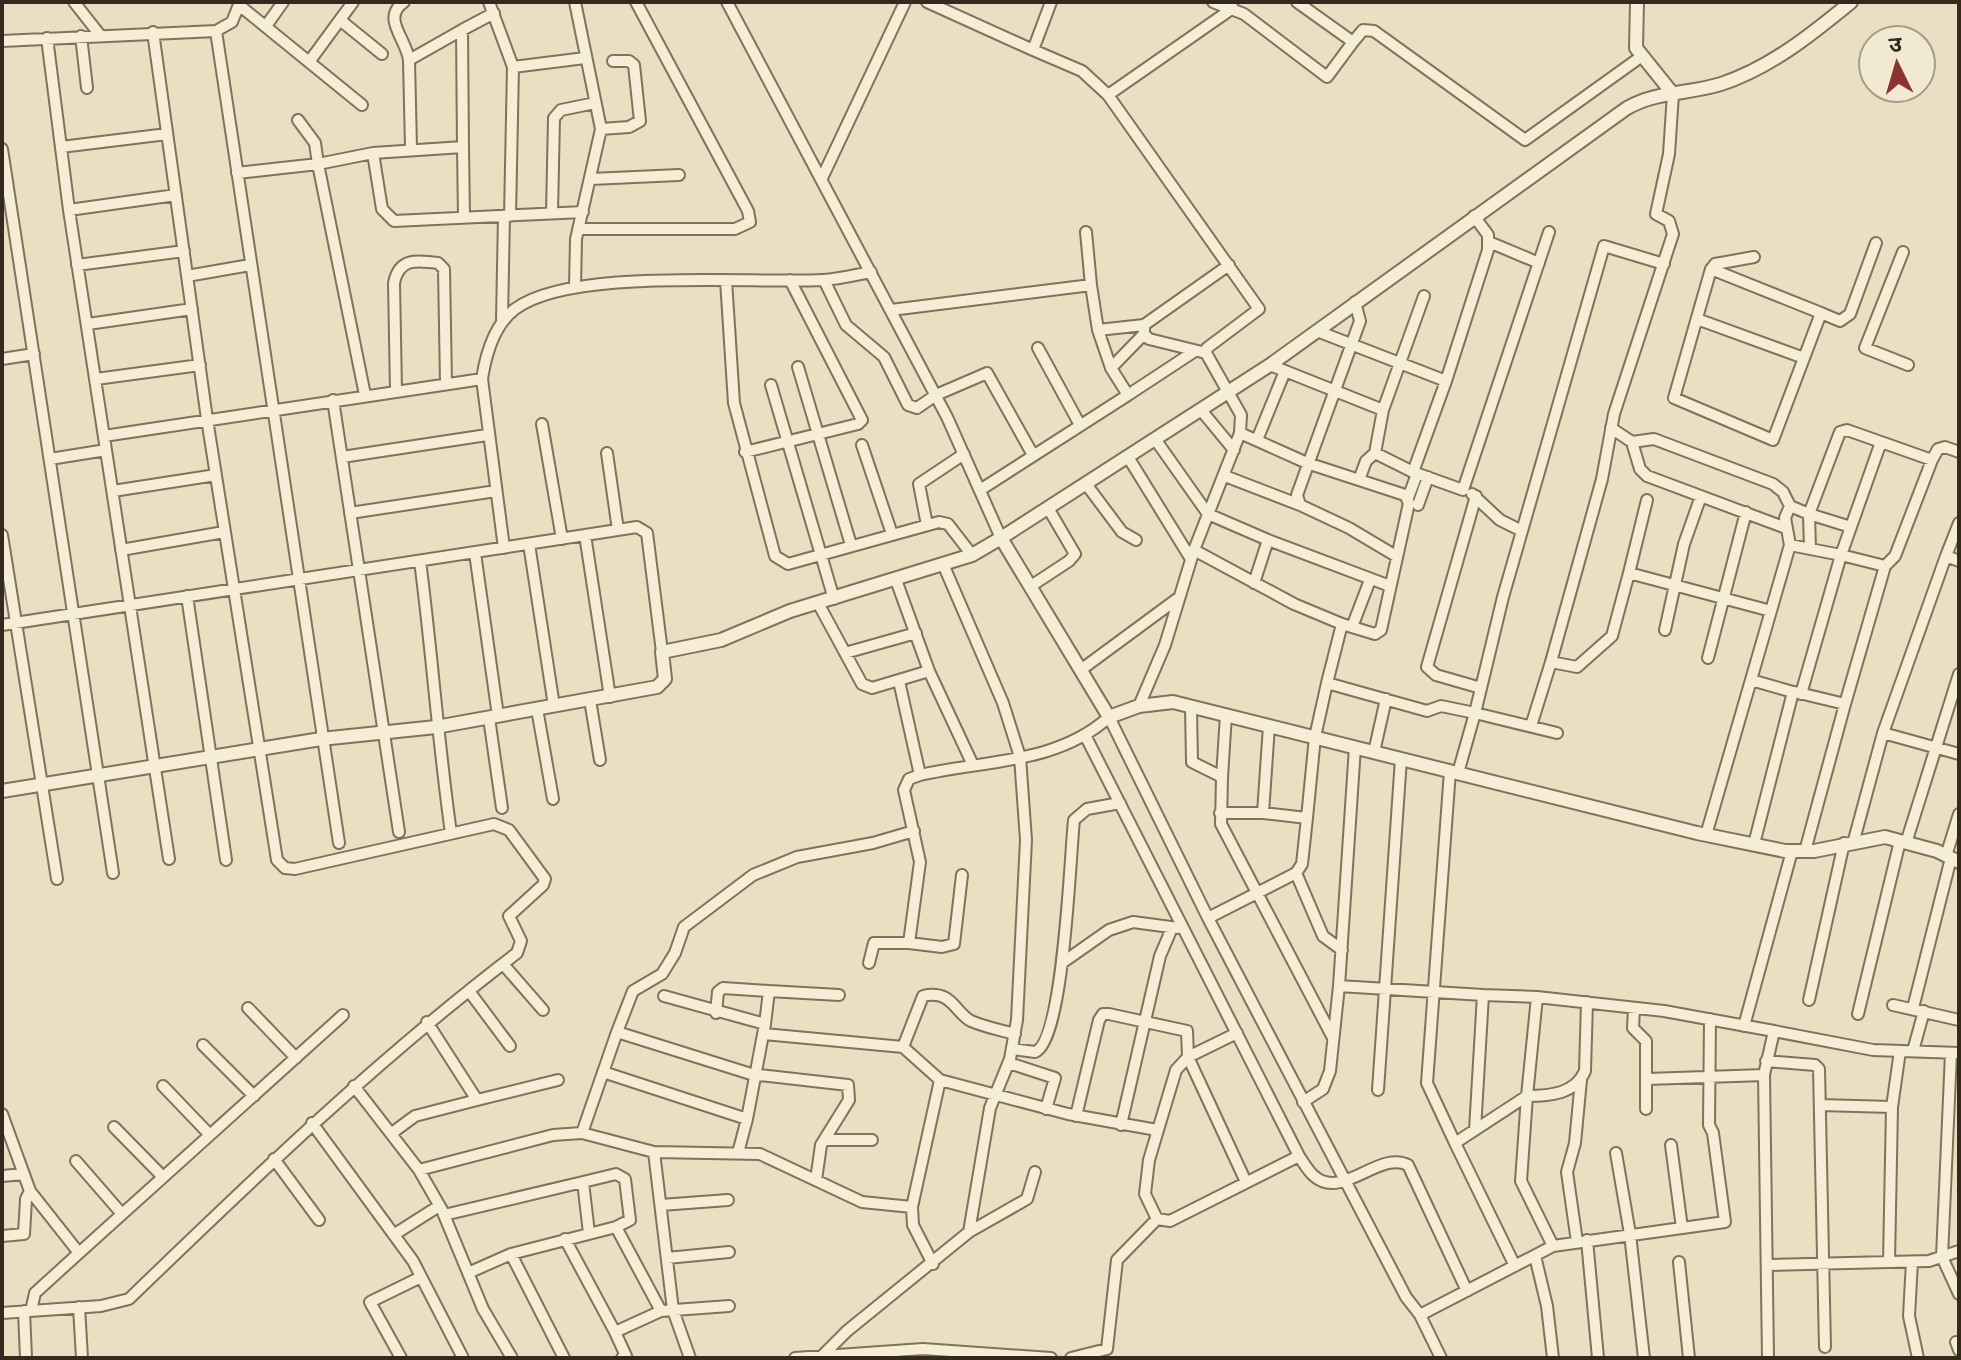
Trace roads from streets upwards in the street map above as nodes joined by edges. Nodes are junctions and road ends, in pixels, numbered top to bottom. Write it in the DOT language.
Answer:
graph roads {
  1 [pos="74,2"];
  2 [pos="283,2"];
  3 [pos="353,2"];
  4 [pos="404,2"];
  5 [pos="489,2"];
  6 [pos="575,2"];
  7 [pos="636,2"];
  8 [pos="727,2"];
  9 [pos="905,2"];
  10 [pos="927,2"];
  11 [pos="1051,2"];
  12 [pos="1213,2"];
  13 [pos="1297,2"];
  14 [pos="1637,2"];
  15 [pos="1851,2"];
  16 [pos="240,3"];
  17 [pos="1233,8"];
  18 [pos="494,13"];
  19 [pos="340,20"];
  20 [pos="266,26"];
  21 [pos="462,30"];
  22 [pos="216,31"];
  23 [pos="153,32"];
  24 [pos="100,35"];
  25 [pos="81,36"];
  26 [pos="47,38"];
  27 [pos="2,41"];
  28 [pos="1353,42"];
  29 [pos="1033,50"];
  30 [pos="382,54"];
  31 [pos="1642,56"];
  32 [pos="585,58"];
  33 [pos="409,60"];
  34 [pos="613,61"];
  35 [pos="309,62"];
  36 [pos="513,67"];
  37 [pos="87,88"];
  38 [pos="1673,94"];
  39 [pos="1108,95"];
  40 [pos="595,103"];
  41 [pos="362,105"];
  42 [pos="298,120"];
  43 [pos="601,129"];
  44 [pos="167,134"];
  45 [pos="61,147"];
  46 [pos="463,147"];
  47 [pos="411,148"];
  48 [pos="2,149"];
  49 [pos="373,153"];
  50 [pos="318,164"];
  51 [pos="237,173"];
  52 [pos="679,175"];
  53 [pos="822,178"];
  54 [pos="591,179"];
  55 [pos="176,195"];
  56 [pos="69,210"];
  57 [pos="583,212"];
  58 [pos="552,213"];
  59 [pos="507,216"];
  60 [pos="1474,216"];
  61 [pos="7,218"];
  62 [pos="464,218"];
  63 [pos="579,229"];
  64 [pos="1086,232"];
  65 [pos="1549,232"];
  66 [pos="1489,242"];
  67 [pos="1876,243"];
  68 [pos="184,251"];
  69 [pos="1903,252"];
  70 [pos="1754,257"];
  71 [pos="1539,263"];
  72 [pos="1664,264"];
  73 [pos="77,265"];
  74 [pos="250,265"];
  75 [pos="1229,265"];
  76 [pos="1711,269"];
  77 [pos="871,272"];
  78 [pos="187,276"];
  79 [pos="726,280"];
  80 [pos="790,280"];
  81 [pos="824,280"];
  82 [pos="1091,285"];
  83 [pos="575,287"];
  84 [pos="1424,296"];
  85 [pos="1355,302"];
  86 [pos="192,309"];
  87 [pos="891,310"];
  88 [pos="1821,313"];
  89 [pos="1697,319"];
  90 [pos="502,320"];
  91 [pos="88,324"];
  92 [pos="1144,329"];
  93 [pos="1098,330"];
  94 [pos="1317,331"];
  95 [pos="1352,345"];
  96 [pos="1038,348"];
  97 [pos="1201,352"];
  98 [pos="34,354"];
  99 [pos="1804,358"];
  100 [pos="2,359"];
  101 [pos="1401,364"];
  102 [pos="200,365"];
  103 [pos="1270,365"];
  104 [pos="1908,365"];
  105 [pos="798,367"];
  106 [pos="1111,368"];
  107 [pos="1285,371"];
  108 [pos="96,379"];
  109 [pos="482,379"];
  110 [pos="1446,381"];
  111 [pos="446,383"];
  112 [pos="771,385"];
  113 [pos="396,391"];
  114 [pos="1334,391"];
  115 [pos="1228,392"];
  116 [pos="365,395"];
  117 [pos="936,395"];
  118 [pos="1128,395"];
  119 [pos="333,400"];
  120 [pos="273,409"];
  121 [pos="1201,410"];
  122 [pos="1383,410"];
  123 [pos="207,419"];
  124 [pos="542,424"];
  125 [pos="1080,425"];
  126 [pos="1611,428"];
  127 [pos="1240,433"];
  128 [pos="487,435"];
  129 [pos="819,435"];
  130 [pos="104,436"];
  131 [pos="1155,439"];
  132 [pos="1257,440"];
  133 [pos="788,442"];
  134 [pos="1632,442"];
  135 [pos="1881,442"];
  136 [pos="862,445"];
  137 [pos="106,450"];
  138 [pos="1234,450"];
  139 [pos="745,452"];
  140 [pos="1959,452"];
  141 [pos="607,453"];
  142 [pos="1375,453"];
  143 [pos="964,454"];
  144 [pos="1033,455"];
  145 [pos="342,457"];
  146 [pos="1128,457"];
  147 [pos="50,459"];
  148 [pos="1932,460"];
  149 [pos="1307,463"];
  150 [pos="1419,474"];
  151 [pos="216,475"];
  152 [pos="1225,476"];
  153 [pos="1359,480"];
  154 [pos="1086,484"];
  155 [pos="980,490"];
  156 [pos="1463,490"];
  157 [pos="113,491"];
  158 [pos="496,491"];
  159 [pos="1476,496"];
  160 [pos="1701,496"];
  161 [pos="1647,500"];
  162 [pos="1413,502"];
  163 [pos="1300,505"];
  164 [pos="1790,506"];
  165 [pos="1048,508"];
  166 [pos="1746,512"];
  167 [pos="350,513"];
  168 [pos="1208,514"];
  169 [pos="1809,514"];
  170 [pos="1959,523"];
  171 [pos="927,525"];
  172 [pos="1851,527"];
  173 [pos="1786,528"];
  174 [pos="618,530"];
  175 [pos="1522,531"];
  176 [pos="224,532"];
  177 [pos="892,534"];
  178 [pos="2,535"];
  179 [pos="585,535"];
  180 [pos="1001,538"];
  181 [pos="562,539"];
  182 [pos="1136,540"];
  183 [pos="1268,540"];
  184 [pos="529,544"];
  185 [pos="851,545"];
  186 [pos="1790,545"];
  187 [pos="504,548"];
  188 [pos="1810,549"];
  189 [pos="121,550"];
  190 [pos="475,553"];
  191 [pos="820,554"];
  192 [pos="972,555"];
  193 [pos="1192,555"];
  194 [pos="1841,555"];
  195 [pos="1396,556"];
  196 [pos="1946,556"];
  197 [pos="420,561"];
  198 [pos="1959,561"];
  199 [pos="943,564"];
  200 [pos="1885,566"];
  201 [pos="4,569"];
  202 [pos="358,571"];
  203 [pos="1629,573"];
  204 [pos="297,580"];
  205 [pos="896,580"];
  206 [pos="1370,580"];
  207 [pos="1254,583"];
  208 [pos="1675,585"];
  209 [pos="1031,586"];
  210 [pos="1390,586"];
  211 [pos="233,589"];
  212 [pos="187,596"];
  213 [pos="1722,596"];
  214 [pos="1179,598"];
  215 [pos="834,599"];
  216 [pos="818,603"];
  217 [pos="130,605"];
  218 [pos="1771,611"];
  219 [pos="74,613"];
  220 [pos="15,623"];
  221 [pos="2,625"];
  222 [pos="1347,625"];
  223 [pos="1665,630"];
  224 [pos="916,633"];
  225 [pos="662,652"];
  226 [pos="845,653"];
  227 [pos="1708,658"];
  228 [pos="1551,662"];
  229 [pos="1082,669"];
  230 [pos="929,671"];
  231 [pos="1959,674"];
  232 [pos="1751,680"];
  233 [pos="899,681"];
  234 [pos="1327,683"];
  235 [pos="1481,688"];
  236 [pos="1797,693"];
  237 [pos="610,697"];
  238 [pos="1386,699"];
  239 [pos="590,700"];
  240 [pos="1845,704"];
  241 [pos="554,706"];
  242 [pos="1139,706"];
  243 [pos="1191,707"];
  244 [pos="537,709"];
  245 [pos="1475,713"];
  246 [pos="1226,715"];
  247 [pos="493,717"];
  248 [pos="1104,721"];
  249 [pos="1269,726"];
  250 [pos="1531,726"];
  251 [pos="436,727"];
  252 [pos="1557,733"];
  253 [pos="1883,733"];
  254 [pos="387,734"];
  255 [pos="1087,734"];
  256 [pos="1315,737"];
  257 [pos="321,739"];
  258 [pos="1355,747"];
  259 [pos="1935,747"];
  260 [pos="260,749"];
  261 [pos="1374,752"];
  262 [pos="1959,754"];
  263 [pos="212,757"];
  264 [pos="1020,757"];
  265 [pos="1401,759"];
  266 [pos="600,760"];
  267 [pos="972,763"];
  268 [pos="156,766"];
  269 [pos="1454,772"];
  270 [pos="98,775"];
  271 [pos="920,775"];
  272 [pos="1222,777"];
  273 [pos="42,785"];
  274 [pos="2,791"];
  275 [pos="553,799"];
  276 [pos="1120,803"];
  277 [pos="502,808"];
  278 [pos="1220,813"];
  279 [pos="1263,813"];
  280 [pos="1959,814"];
  281 [pos="1307,818"];
  282 [pos="914,831"];
  283 [pos="399,832"];
  284 [pos="451,833"];
  285 [pos="1706,835"];
  286 [pos="1849,842"];
  287 [pos="1903,842"];
  288 [pos="339,843"];
  289 [pos="1754,844"];
  290 [pos="1799,851"];
  291 [pos="1952,858"];
  292 [pos="169,859"];
  293 [pos="226,860"];
  294 [pos="113,873"];
  295 [pos="1296,873"];
  296 [pos="962,875"];
  297 [pos="57,879"];
  298 [pos="1258,894"];
  299 [pos="1208,918"];
  300 [pos="1172,928"];
  301 [pos="1184,929"];
  302 [pos="909,943"];
  303 [pos="1342,950"];
  304 [pos="869,963"];
  305 [pos="1062,963"];
  306 [pos="503,964"];
  307 [pos="1339,986"];
  308 [pos="1384,989"];
  309 [pos="469,991"];
  310 [pos="769,991"];
  311 [pos="1433,992"];
  312 [pos="839,995"];
  313 [pos="1483,995"];
  314 [pos="664,996"];
  315 [pos="1537,997"];
  316 [pos="1809,1000"];
  317 [pos="1587,1002"];
  318 [pos="1893,1005"];
  319 [pos="248,1008"];
  320 [pos="1634,1008"];
  321 [pos="543,1010"];
  322 [pos="1919,1010"];
  323 [pos="716,1013"];
  324 [pos="1858,1014"];
  325 [pos="343,1015"];
  326 [pos="1710,1019"];
  327 [pos="1959,1020"];
  328 [pos="1144,1021"];
  329 [pos="427,1022"];
  330 [pos="1744,1026"];
  331 [pos="765,1029"];
  332 [pos="1774,1031"];
  333 [pos="617,1032"];
  334 [pos="1237,1033"];
  335 [pos="1015,1034"];
  336 [pos="1333,1038"];
  337 [pos="203,1045"];
  338 [pos="510,1046"];
  339 [pos="903,1047"];
  340 [pos="1012,1049"];
  341 [pos="1900,1051"];
  342 [pos="1913,1051"];
  343 [pos="1955,1053"];
  344 [pos="1188,1057"];
  345 [pos="296,1058"];
  346 [pos="1766,1061"];
  347 [pos="1009,1063"];
  348 [pos="603,1072"];
  349 [pos="758,1075"];
  350 [pos="1764,1075"];
  351 [pos="1707,1077"];
  352 [pos="1647,1079"];
  353 [pos="558,1080"];
  354 [pos="940,1080"];
  355 [pos="1581,1080"];
  356 [pos="163,1086"];
  357 [pos="354,1086"];
  358 [pos="1378,1090"];
  359 [pos="254,1096"];
  360 [pos="1527,1096"];
  361 [pos="994,1097"];
  362 [pos="477,1100"];
  363 [pos="1303,1102"];
  364 [pos="1820,1105"];
  365 [pos="1892,1107"];
  366 [pos="1046,1109"];
  367 [pos="1646,1109"];
  368 [pos="2,1114"];
  369 [pos="1076,1116"];
  370 [pos="747,1119"];
  371 [pos="312,1123"];
  372 [pos="1121,1125"];
  373 [pos="114,1127"];
  374 [pos="1157,1130"];
  375 [pos="1475,1130"];
  376 [pos="392,1133"];
  377 [pos="582,1133"];
  378 [pos="210,1135"];
  379 [pos="824,1140"];
  380 [pos="872,1140"];
  381 [pos="1455,1143"];
  382 [pos="1671,1145"];
  383 [pos="654,1152"];
  384 [pos="738,1153"];
  385 [pos="1616,1153"];
  386 [pos="1299,1156"];
  387 [pos="274,1159"];
  388 [pos="76,1161"];
  389 [pos="419,1170"];
  390 [pos="1035,1172"];
  391 [pos="24,1174"];
  392 [pos="2,1176"];
  393 [pos="163,1177"];
  394 [pos="816,1180"];
  395 [pos="1345,1181"];
  396 [pos="583,1182"];
  397 [pos="1246,1182"];
  398 [pos="30,1191"];
  399 [pos="728,1200"];
  400 [pos="661,1205"];
  401 [pos="912,1207"];
  402 [pos="442,1211"];
  403 [pos="122,1214"];
  404 [pos="1157,1219"];
  405 [pos="319,1220"];
  406 [pos="616,1227"];
  407 [pos="1682,1228"];
  408 [pos="969,1232"];
  409 [pos="589,1233"];
  410 [pos="395,1234"];
  411 [pos="1630,1234"];
  412 [pos="2,1236"];
  413 [pos="565,1239"];
  414 [pos="1582,1241"];
  415 [pos="1553,1246"];
  416 [pos="1959,1251"];
  417 [pos="729,1252"];
  418 [pos="79,1253"];
  419 [pos="511,1254"];
  420 [pos="1535,1256"];
  421 [pos="1942,1257"];
  422 [pos="667,1258"];
  423 [pos="1679,1262"];
  424 [pos="1889,1262"];
  425 [pos="1912,1262"];
  426 [pos="933,1264"];
  427 [pos="1823,1264"];
  428 [pos="1768,1265"];
  429 [pos="1515,1266"];
  430 [pos="468,1273"];
  431 [pos="421,1277"];
  432 [pos="1467,1291"];
  433 [pos="1959,1294"];
  434 [pos="729,1306"];
  435 [pos="79,1307"];
  436 [pos="673,1310"];
  437 [pos="27,1311"];
  438 [pos="661,1311"];
  439 [pos="2,1313"];
  440 [pos="1420,1315"];
  441 [pos="615,1332"];
  442 [pos="1825,1347"];
  443 [pos="821,1356"];
  444 [pos="999,1356"];
  445 [pos="625,1357"];
  446 [pos="26,1358"];
  447 [pos="82,1358"];
  448 [pos="401,1358"];
  449 [pos="463,1358"];
  450 [pos="512,1358"];
  451 [pos="564,1358"];
  452 [pos="690,1358"];
  453 [pos="795,1358"];
  454 [pos="1051,1358"];
  455 [pos="1071,1358"];
  456 [pos="1441,1358"];
  457 [pos="1553,1358"];
  458 [pos="1598,1358"];
  459 [pos="1644,1358"];
  460 [pos="1689,1358"];
  461 [pos="1768,1358"];
  462 [pos="1918,1358"];
  1 -- 24 [label="street"];
  2 -- 20 [label="street"];
  3 -- 19 [label="street"];
  4 -- 33 [label="street"];
  5 -- 18 [label="street"];
  6 -- 32 [label="street"];
  7 -- 63 [label="street"];
  8 -- 53 [label="street"];
  9 -- 53 [label="street"];
  10 -- 29 [label="street"];
  11 -- 29 [label="street"];
  12 -- 17 [label="street"];
  13 -- 28 [label="street"];
  14 -- 31 [label="street"];
  15 -- 38 [label="street"];
  16 -- 20 [label="street"];
  16 -- 22 [label="street"];
  17 -- 28 [label="street"];
  17 -- 39 [label="street"];
  18 -- 21 [label="street"];
  18 -- 36 [label="street"];
  19 -- 30 [label="street"];
  19 -- 35 [label="street"];
  20 -- 35 [label="street"];
  21 -- 33 [label="street"];
  21 -- 46 [label="street"];
  22 -- 23 [label="street"];
  22 -- 51 [label="street"];
  23 -- 24 [label="street"];
  23 -- 44 [label="street"];
  24 -- 25 [label="street"];
  25 -- 26 [label="street"];
  25 -- 37 [label="street"];
  26 -- 27 [label="street"];
  26 -- 45 [label="street"];
  28 -- 31 [label="street"];
  29 -- 39 [label="street"];
  31 -- 38 [label="street"];
  32 -- 36 [label="street"];
  32 -- 40 [label="street"];
  33 -- 47 [label="street"];
  34 -- 43 [label="street"];
  35 -- 41 [label="street"];
  36 -- 59 [label="street"];
  38 -- 60 [label="street"];
  38 -- 72 [label="street"];
  39 -- 75 [label="street"];
  40 -- 43 [label="street"];
  40 -- 58 [label="street"];
  42 -- 50 [label="street"];
  43 -- 54 [label="street"];
  44 -- 45 [label="street"];
  44 -- 55 [label="street"];
  45 -- 56 [label="street"];
  46 -- 47 [label="street"];
  46 -- 62 [label="street"];
  47 -- 49 [label="street"];
  48 -- 61 [label="street"];
  49 -- 50 [label="street"];
  49 -- 62 [label="street"];
  50 -- 51 [label="street"];
  50 -- 116 [label="street"];
  51 -- 74 [label="street"];
  52 -- 54 [label="street"];
  53 -- 77 [label="street"];
  54 -- 57 [label="street"];
  55 -- 56 [label="street"];
  55 -- 68 [label="street"];
  56 -- 73 [label="street"];
  57 -- 58 [label="street"];
  57 -- 63 [label="street"];
  58 -- 59 [label="street"];
  59 -- 62 [label="street"];
  59 -- 90 [label="street"];
  60 -- 66 [label="street"];
  60 -- 85 [label="street"];
  61 -- 98 [label="street"];
  63 -- 83 [label="street"];
  64 -- 82 [label="street"];
  65 -- 71 [label="street"];
  66 -- 71 [label="street"];
  66 -- 110 [label="street"];
  67 -- 88 [label="street"];
  68 -- 73 [label="street"];
  68 -- 78 [label="street"];
  69 -- 104 [label="street"];
  70 -- 76 [label="street"];
  71 -- 156 [label="street"];
  72 -- 126 [label="street"];
  72 -- 175 [label="street"];
  73 -- 91 [label="street"];
  74 -- 78 [label="street"];
  74 -- 120 [label="street"];
  75 -- 92 [label="street"];
  75 -- 97 [label="street"];
  76 -- 88 [label="street"];
  76 -- 89 [label="street"];
  77 -- 81 [label="street"];
  77 -- 87 [label="street"];
  78 -- 86 [label="street"];
  79 -- 80 [label="street"];
  79 -- 83 [label="street"];
  79 -- 139 [label="street"];
  80 -- 81 [label="street"];
  80 -- 129 [label="street"];
  81 -- 117 [label="street"];
  82 -- 87 [label="street"];
  82 -- 93 [label="street"];
  83 -- 90 [label="street"];
  84 -- 101 [label="street"];
  85 -- 94 [label="street"];
  85 -- 95 [label="street"];
  86 -- 91 [label="street"];
  86 -- 102 [label="street"];
  87 -- 117 [label="street"];
  88 -- 99 [label="street"];
  89 -- 99 [label="street"];
  89 -- 99 [label="street"];
  90 -- 109 [label="street"];
  91 -- 108 [label="street"];
  92 -- 93 [label="street"];
  92 -- 97 [label="street"];
  92 -- 106 [label="street"];
  93 -- 106 [label="street"];
  94 -- 95 [label="street"];
  94 -- 103 [label="street"];
  95 -- 101 [label="street"];
  95 -- 114 [label="street"];
  96 -- 125 [label="street"];
  97 -- 115 [label="street"];
  97 -- 118 [label="street"];
  98 -- 100 [label="street"];
  98 -- 147 [label="street"];
  101 -- 110 [label="street"];
  101 -- 122 [label="street"];
  102 -- 108 [label="street"];
  102 -- 123 [label="street"];
  103 -- 107 [label="street"];
  103 -- 115 [label="street"];
  105 -- 129 [label="street"];
  106 -- 118 [label="street"];
  107 -- 114 [label="street"];
  107 -- 132 [label="street"];
  108 -- 130 [label="street"];
  109 -- 111 [label="street"];
  109 -- 128 [label="street"];
  110 -- 150 [label="street"];
  111 -- 113 [label="street"];
  111 -- 113 [label="street"];
  112 -- 133 [label="street"];
  113 -- 116 [label="street"];
  114 -- 122 [label="street"];
  114 -- 149 [label="street"];
  115 -- 121 [label="street"];
  115 -- 127 [label="street"];
  116 -- 119 [label="street"];
  117 -- 143 [label="street"];
  117 -- 144 [label="street"];
  118 -- 125 [label="street"];
  119 -- 120 [label="street"];
  119 -- 145 [label="street"];
  120 -- 123 [label="street"];
  120 -- 204 [label="street"];
  121 -- 131 [label="street"];
  121 -- 138 [label="street"];
  122 -- 142 [label="street"];
  123 -- 130 [label="street"];
  123 -- 151 [label="street"];
  124 -- 181 [label="street"];
  125 -- 144 [label="street"];
  126 -- 134 [label="street"];
  126 -- 228 [label="street"];
  127 -- 132 [label="street"];
  127 -- 138 [label="street"];
  128 -- 145 [label="street"];
  128 -- 158 [label="street"];
  129 -- 133 [label="street"];
  129 -- 185 [label="street"];
  130 -- 137 [label="street"];
  131 -- 146 [label="street"];
  131 -- 168 [label="street"];
  132 -- 149 [label="street"];
  133 -- 139 [label="street"];
  133 -- 191 [label="street"];
  134 -- 160 [label="street"];
  134 -- 164 [label="street"];
  135 -- 148 [label="street"];
  135 -- 169 [label="street"];
  135 -- 172 [label="street"];
  136 -- 177 [label="street"];
  137 -- 147 [label="street"];
  137 -- 157 [label="street"];
  138 -- 152 [label="street"];
  139 -- 191 [label="street"];
  140 -- 148 [label="street"];
  141 -- 174 [label="street"];
  142 -- 150 [label="street"];
  142 -- 153 [label="street"];
  143 -- 155 [label="street"];
  143 -- 171 [label="street"];
  144 -- 155 [label="street"];
  145 -- 167 [label="street"];
  146 -- 154 [label="street"];
  146 -- 193 [label="street"];
  147 -- 219 [label="street"];
  148 -- 200 [label="street"];
  149 -- 153 [label="street"];
  149 -- 163 [label="street"];
  150 -- 156 [label="street"];
  150 -- 162 [label="street"];
  151 -- 157 [label="street"];
  151 -- 176 [label="street"];
  152 -- 163 [label="street"];
  152 -- 168 [label="street"];
  153 -- 162 [label="street"];
  154 -- 165 [label="street"];
  154 -- 182 [label="street"];
  155 -- 180 [label="street"];
  156 -- 159 [label="street"];
  157 -- 189 [label="street"];
  158 -- 167 [label="street"];
  158 -- 187 [label="street"];
  159 -- 175 [label="street"];
  159 -- 235 [label="street"];
  160 -- 166 [label="street"];
  160 -- 208 [label="street"];
  161 -- 203 [label="street"];
  162 -- 195 [label="street"];
  163 -- 195 [label="street"];
  164 -- 169 [label="street"];
  164 -- 173 [label="street"];
  165 -- 180 [label="street"];
  165 -- 209 [label="street"];
  166 -- 173 [label="street"];
  166 -- 213 [label="street"];
  167 -- 202 [label="street"];
  168 -- 183 [label="street"];
  168 -- 193 [label="street"];
  169 -- 172 [label="street"];
  169 -- 188 [label="street"];
  170 -- 196 [label="street"];
  171 -- 177 [label="street"];
  171 -- 192 [label="street"];
  172 -- 194 [label="street"];
  173 -- 186 [label="street"];
  174 -- 179 [label="street"];
  174 -- 225 [label="street"];
  175 -- 235 [label="street"];
  176 -- 189 [label="street"];
  176 -- 211 [label="street"];
  177 -- 185 [label="street"];
  178 -- 201 [label="street"];
  179 -- 181 [label="street"];
  179 -- 237 [label="street"];
  180 -- 192 [label="street"];
  180 -- 209 [label="street"];
  181 -- 184 [label="street"];
  183 -- 206 [label="street"];
  183 -- 207 [label="street"];
  184 -- 187 [label="street"];
  184 -- 241 [label="street"];
  185 -- 191 [label="street"];
  186 -- 188 [label="street"];
  186 -- 218 [label="street"];
  187 -- 190 [label="street"];
  188 -- 194 [label="street"];
  189 -- 217 [label="street"];
  190 -- 197 [label="street"];
  190 -- 247 [label="street"];
  191 -- 215 [label="street"];
  192 -- 199 [label="street"];
  193 -- 207 [label="street"];
  193 -- 214 [label="street"];
  194 -- 200 [label="street"];
  194 -- 236 [label="street"];
  195 -- 210 [label="street"];
  196 -- 198 [label="street"];
  196 -- 253 [label="street"];
  197 -- 202 [label="street"];
  197 -- 251 [label="street"];
  199 -- 205 [label="street"];
  199 -- 264 [label="street"];
  200 -- 240 [label="street"];
  201 -- 220 [label="street"];
  202 -- 204 [label="street"];
  202 -- 254 [label="street"];
  203 -- 208 [label="street"];
  203 -- 228 [label="street"];
  204 -- 211 [label="street"];
  204 -- 257 [label="street"];
  205 -- 215 [label="street"];
  205 -- 224 [label="street"];
  206 -- 210 [label="street"];
  206 -- 222 [label="street"];
  207 -- 222 [label="street"];
  208 -- 213 [label="street"];
  208 -- 223 [label="street"];
  209 -- 229 [label="street"];
  210 -- 222 [label="street"];
  211 -- 212 [label="street"];
  211 -- 260 [label="street"];
  212 -- 217 [label="street"];
  212 -- 263 [label="street"];
  213 -- 218 [label="street"];
  213 -- 227 [label="street"];
  214 -- 229 [label="street"];
  214 -- 242 [label="street"];
  215 -- 216 [label="street"];
  216 -- 225 [label="street"];
  216 -- 226 [label="street"];
  217 -- 219 [label="street"];
  217 -- 268 [label="street"];
  218 -- 232 [label="street"];
  219 -- 220 [label="street"];
  219 -- 270 [label="street"];
  220 -- 221 [label="street"];
  220 -- 273 [label="street"];
  222 -- 234 [label="street"];
  224 -- 226 [label="street"];
  224 -- 230 [label="street"];
  225 -- 237 [label="street"];
  226 -- 233 [label="street"];
  228 -- 250 [label="street"];
  229 -- 248 [label="street"];
  230 -- 233 [label="street"];
  230 -- 267 [label="street"];
  231 -- 259 [label="street"];
  232 -- 236 [label="street"];
  232 -- 285 [label="street"];
  233 -- 271 [label="street"];
  234 -- 238 [label="street"];
  234 -- 256 [label="street"];
  235 -- 245 [label="street"];
  236 -- 240 [label="street"];
  236 -- 289 [label="street"];
  237 -- 239 [label="street"];
  238 -- 245 [label="street"];
  238 -- 261 [label="street"];
  239 -- 241 [label="street"];
  239 -- 266 [label="street"];
  240 -- 290 [label="street"];
  241 -- 244 [label="street"];
  242 -- 243 [label="street"];
  242 -- 248 [label="street"];
  243 -- 246 [label="street"];
  243 -- 272 [label="street"];
  244 -- 247 [label="street"];
  244 -- 275 [label="street"];
  245 -- 250 [label="street"];
  245 -- 269 [label="street"];
  246 -- 249 [label="street"];
  246 -- 272 [label="street"];
  247 -- 251 [label="street"];
  247 -- 277 [label="street"];
  248 -- 255 [label="street"];
  248 -- 299 [label="street"];
  249 -- 256 [label="street"];
  249 -- 279 [label="street"];
  250 -- 252 [label="street"];
  251 -- 254 [label="street"];
  251 -- 284 [label="street"];
  253 -- 259 [label="street"];
  253 -- 286 [label="street"];
  254 -- 257 [label="street"];
  254 -- 283 [label="street"];
  255 -- 264 [label="street"];
  255 -- 276 [label="street"];
  256 -- 258 [label="street"];
  256 -- 281 [label="street"];
  257 -- 260 [label="street"];
  257 -- 288 [label="street"];
  258 -- 261 [label="street"];
  258 -- 303 [label="street"];
  259 -- 262 [label="street"];
  259 -- 287 [label="street"];
  260 -- 263 [label="street"];
  260 -- 284 [label="street"];
  261 -- 265 [label="street"];
  263 -- 268 [label="street"];
  263 -- 293 [label="street"];
  264 -- 267 [label="street"];
  264 -- 335 [label="street"];
  265 -- 269 [label="street"];
  265 -- 308 [label="street"];
  267 -- 271 [label="street"];
  268 -- 270 [label="street"];
  268 -- 292 [label="street"];
  269 -- 285 [label="street"];
  269 -- 311 [label="street"];
  270 -- 273 [label="street"];
  270 -- 294 [label="street"];
  271 -- 282 [label="street"];
  272 -- 278 [label="street"];
  273 -- 274 [label="street"];
  273 -- 297 [label="street"];
  276 -- 301 [label="street"];
  276 -- 305 [label="street"];
  278 -- 279 [label="street"];
  278 -- 298 [label="street"];
  279 -- 281 [label="street"];
  280 -- 291 [label="street"];
  281 -- 295 [label="street"];
  282 -- 302 [label="street"];
  282 -- 333 [label="street"];
  284 -- 306 [label="street"];
  285 -- 289 [label="street"];
  286 -- 287 [label="street"];
  286 -- 290 [label="street"];
  286 -- 316 [label="street"];
  287 -- 291 [label="street"];
  287 -- 324 [label="street"];
  289 -- 290 [label="street"];
  290 -- 330 [label="street"];
  291 -- 322 [label="street"];
  295 -- 298 [label="street"];
  295 -- 303 [label="street"];
  296 -- 302 [label="street"];
  298 -- 299 [label="street"];
  298 -- 336 [label="street"];
  299 -- 363 [label="street"];
  300 -- 301 [label="street"];
  300 -- 305 [label="street"];
  300 -- 328 [label="street"];
  301 -- 334 [label="street"];
  302 -- 304 [label="street"];
  303 -- 307 [label="street"];
  305 -- 340 [label="street"];
  306 -- 309 [label="street"];
  306 -- 321 [label="street"];
  307 -- 308 [label="street"];
  307 -- 336 [label="street"];
  308 -- 311 [label="street"];
  308 -- 358 [label="street"];
  309 -- 329 [label="street"];
  309 -- 338 [label="street"];
  310 -- 312 [label="street"];
  310 -- 323 [label="street"];
  310 -- 331 [label="street"];
  311 -- 313 [label="street"];
  311 -- 381 [label="street"];
  313 -- 315 [label="street"];
  313 -- 375 [label="street"];
  314 -- 323 [label="street"];
  315 -- 317 [label="street"];
  315 -- 360 [label="street"];
  317 -- 320 [label="street"];
  317 -- 355 [label="street"];
  318 -- 322 [label="street"];
  319 -- 345 [label="street"];
  320 -- 326 [label="street"];
  320 -- 352 [label="street"];
  322 -- 327 [label="street"];
  322 -- 342 [label="street"];
  323 -- 331 [label="street"];
  325 -- 345 [label="street"];
  326 -- 330 [label="street"];
  326 -- 351 [label="street"];
  328 -- 344 [label="street"];
  328 -- 369 [label="street"];
  328 -- 372 [label="street"];
  329 -- 357 [label="street"];
  329 -- 362 [label="street"];
  330 -- 332 [label="street"];
  331 -- 339 [label="street"];
  331 -- 349 [label="street"];
  332 -- 341 [label="street"];
  332 -- 346 [label="street"];
  333 -- 348 [label="street"];
  333 -- 349 [label="street"];
  334 -- 344 [label="street"];
  334 -- 386 [label="street"];
  335 -- 339 [label="street"];
  335 -- 340 [label="street"];
  336 -- 363 [label="street"];
  337 -- 359 [label="street"];
  339 -- 354 [label="street"];
  340 -- 347 [label="street"];
  341 -- 342 [label="street"];
  341 -- 365 [label="street"];
  342 -- 343 [label="street"];
  343 -- 421 [label="street"];
  344 -- 374 [label="street"];
  344 -- 397 [label="street"];
  345 -- 359 [label="street"];
  346 -- 350 [label="street"];
  346 -- 364 [label="street"];
  347 -- 361 [label="street"];
  347 -- 366 [label="street"];
  348 -- 370 [label="street"];
  348 -- 377 [label="street"];
  349 -- 370 [label="street"];
  349 -- 379 [label="street"];
  350 -- 351 [label="street"];
  350 -- 428 [label="street"];
  351 -- 352 [label="street"];
  351 -- 407 [label="street"];
  352 -- 367 [label="street"];
  353 -- 362 [label="street"];
  354 -- 361 [label="street"];
  354 -- 401 [label="street"];
  355 -- 360 [label="street"];
  355 -- 414 [label="street"];
  356 -- 378 [label="street"];
  357 -- 371 [label="street"];
  357 -- 376 [label="street"];
  359 -- 378 [label="street"];
  360 -- 375 [label="street"];
  360 -- 415 [label="street"];
  361 -- 366 [label="street"];
  361 -- 408 [label="street"];
  362 -- 376 [label="street"];
  363 -- 395 [label="street"];
  364 -- 365 [label="street"];
  364 -- 427 [label="street"];
  365 -- 424 [label="street"];
  366 -- 369 [label="street"];
  368 -- 391 [label="street"];
  369 -- 372 [label="street"];
  370 -- 384 [label="street"];
  371 -- 387 [label="street"];
  371 -- 410 [label="street"];
  372 -- 374 [label="street"];
  373 -- 393 [label="street"];
  374 -- 404 [label="street"];
  375 -- 381 [label="street"];
  376 -- 389 [label="street"];
  377 -- 383 [label="street"];
  377 -- 389 [label="street"];
  378 -- 393 [label="street"];
  379 -- 380 [label="street"];
  379 -- 394 [label="street"];
  381 -- 429 [label="street"];
  382 -- 407 [label="street"];
  383 -- 384 [label="street"];
  383 -- 400 [label="street"];
  384 -- 394 [label="street"];
  385 -- 411 [label="street"];
  386 -- 395 [label="street"];
  386 -- 397 [label="street"];
  387 -- 405 [label="street"];
  387 -- 435 [label="street"];
  388 -- 403 [label="street"];
  389 -- 402 [label="street"];
  390 -- 408 [label="street"];
  391 -- 392 [label="street"];
  391 -- 398 [label="street"];
  393 -- 403 [label="street"];
  394 -- 401 [label="street"];
  395 -- 432 [label="street"];
  395 -- 440 [label="street"];
  396 -- 402 [label="street"];
  396 -- 406 [label="street"];
  396 -- 409 [label="street"];
  397 -- 404 [label="street"];
  398 -- 412 [label="street"];
  398 -- 418 [label="street"];
  399 -- 400 [label="street"];
  400 -- 422 [label="street"];
  401 -- 426 [label="street"];
  402 -- 410 [label="street"];
  402 -- 430 [label="street"];
  403 -- 418 [label="street"];
  404 -- 455 [label="street"];
  406 -- 409 [label="street"];
  406 -- 438 [label="street"];
  407 -- 411 [label="street"];
  408 -- 426 [label="street"];
  409 -- 413 [label="street"];
  410 -- 431 [label="street"];
  411 -- 414 [label="street"];
  411 -- 459 [label="street"];
  413 -- 419 [label="street"];
  413 -- 441 [label="street"];
  414 -- 415 [label="street"];
  414 -- 458 [label="street"];
  415 -- 420 [label="street"];
  416 -- 421 [label="street"];
  417 -- 422 [label="street"];
  418 -- 437 [label="street"];
  419 -- 430 [label="street"];
  419 -- 451 [label="street"];
  420 -- 429 [label="street"];
  420 -- 457 [label="street"];
  421 -- 425 [label="street"];
  421 -- 433 [label="street"];
  422 -- 436 [label="street"];
  423 -- 460 [label="street"];
  424 -- 425 [label="street"];
  424 -- 427 [label="street"];
  425 -- 462 [label="street"];
  426 -- 443 [label="street"];
  427 -- 428 [label="street"];
  427 -- 442 [label="street"];
  428 -- 461 [label="street"];
  429 -- 432 [label="street"];
  430 -- 450 [label="street"];
  431 -- 448 [label="street"];
  431 -- 449 [label="street"];
  432 -- 440 [label="street"];
  434 -- 436 [label="street"];
  435 -- 437 [label="street"];
  435 -- 447 [label="street"];
  436 -- 438 [label="street"];
  436 -- 452 [label="street"];
  437 -- 439 [label="street"];
  437 -- 446 [label="street"];
  438 -- 441 [label="street"];
  440 -- 456 [label="street"];
  441 -- 445 [label="street"];
  443 -- 444 [label="street"];
  443 -- 453 [label="street"];
  444 -- 454 [label="street"];
}
